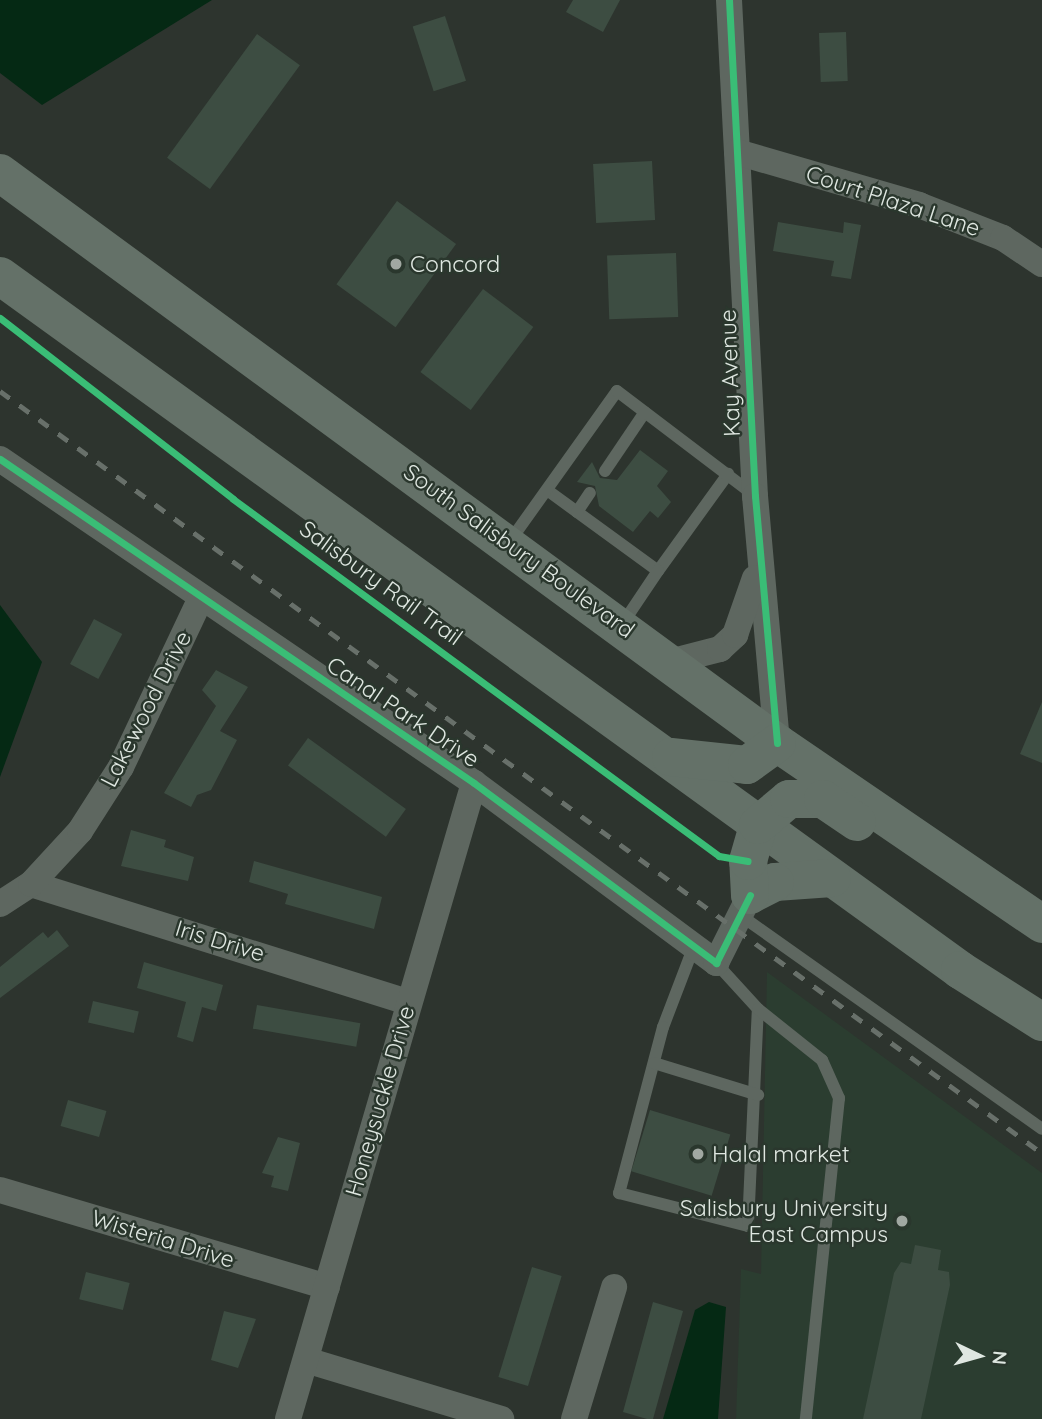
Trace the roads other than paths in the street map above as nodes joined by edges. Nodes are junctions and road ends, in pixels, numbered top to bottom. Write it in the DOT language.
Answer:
graph roads {
  1 [pos="729,0"];
  2 [pos="737,152"];
  3 [pos="0,173"];
  4 [pos="1042,264"];
  5 [pos="0,276"];
  6 [pos="645,412"];
  7 [pos="0,459"];
  8 [pos="605,471"];
  9 [pos="727,474"];
  10 [pos="547,490"];
  11 [pos="590,493"];
  12 [pos="755,496"];
  13 [pos="578,512"];
  14 [pos="509,543"];
  15 [pos="759,562"];
  16 [pos="658,571"];
  17 [pos="200,600"];
  18 [pos="621,626"];
  19 [pos="669,662"];
  20 [pos="777,743"];
  21 [pos="659,754"];
  22 [pos="474,783"];
  23 [pos="758,825"];
  24 [pos="930,849"];
  25 [pos="832,878"];
  26 [pos="31,884"];
  27 [pos="0,904"];
  28 [pos="745,905"];
  29 [pos="1042,924"];
  30 [pos="694,946"];
  31 [pos="716,963"];
  32 [pos="408,1002"];
  33 [pos="758,1009"];
  34 [pos="1042,1022"];
  35 [pos="654,1063"];
  36 [pos="758,1095"];
  37 [pos="1042,1129"];
  38 [pos="0,1190"];
  39 [pos="327,1287"];
  40 [pos="614,1287"];
  41 [pos="306,1360"];
  42 [pos="288,1419"];
  43 [pos="501,1419"];
  44 [pos="575,1419"];
  45 [pos="806,1419"];
  1 -- 2 [label="street, Kay Avenue"];
  2 -- 4 [label="street, Court Plaza Lane"];
  2 -- 12 [label="street, Kay Avenue"];
  3 -- 14 [label="main road, South Salisbury Boulevard"];
  5 -- 21 [label="main road"];
  6 -- 8 [label="lane"];
  6 -- 9 [label="lane"];
  6 -- 10 [label="lane"];
  7 -- 17 [label="street, Canal Park Drive"];
  9 -- 12 [label="lane"];
  9 -- 16 [label="lane"];
  10 -- 13 [label="lane"];
  10 -- 14 [label="lane"];
  11 -- 13 [label="lane"];
  12 -- 15 [label="street, Kay Avenue"];
  13 -- 16 [label="lane"];
  14 -- 18 [label="main road, South Salisbury Boulevard"];
  15 -- 19 [label="street, Kay Avenue"];
  15 -- 20 [label="street, Kay Avenue"];
  16 -- 18 [label="lane"];
  17 -- 22 [label="street, Canal Park Drive"];
  17 -- 26 [label="street, Lakewood Drive"];
  18 -- 19 [label="main road, South Salisbury Boulevard"];
  19 -- 20 [label="main road, South Salisbury Boulevard"];
  20 -- 21 [label="main road"];
  20 -- 24 [label="main road, South Salisbury Boulevard"];
  21 -- 23 [label="main road"];
  22 -- 30 [label="street, Canal Park Drive"];
  22 -- 32 [label="street, Honeysuckle Drive"];
  23 -- 24 [label="main road"];
  23 -- 25 [label="main road"];
  23 -- 28 [label="main road"];
  24 -- 29 [label="main road, South Salisbury Boulevard"];
  25 -- 28 [label="main road"];
  25 -- 34 [label="main road"];
  26 -- 27 [label="street, Lakewood Drive"];
  26 -- 32 [label="street, Iris Drive"];
  28 -- 31 [label="street"];
  28 -- 37 [label="lane"];
  30 -- 31 [label="street, Canal Park Drive"];
  30 -- 35 [label="lane"];
  31 -- 33 [label="lane"];
  32 -- 39 [label="street, Honeysuckle Drive"];
  33 -- 36 [label="lane"];
  33 -- 45 [label="lane"];
  35 -- 36 [label="lane"];
  35 -- 36 [label="lane"];
  38 -- 39 [label="street, Wisteria Drive"];
  39 -- 41 [label="street, Honeysuckle Drive"];
  40 -- 44 [label="street"];
  41 -- 42 [label="street, Honeysuckle Drive"];
  41 -- 43 [label="street"];
}
